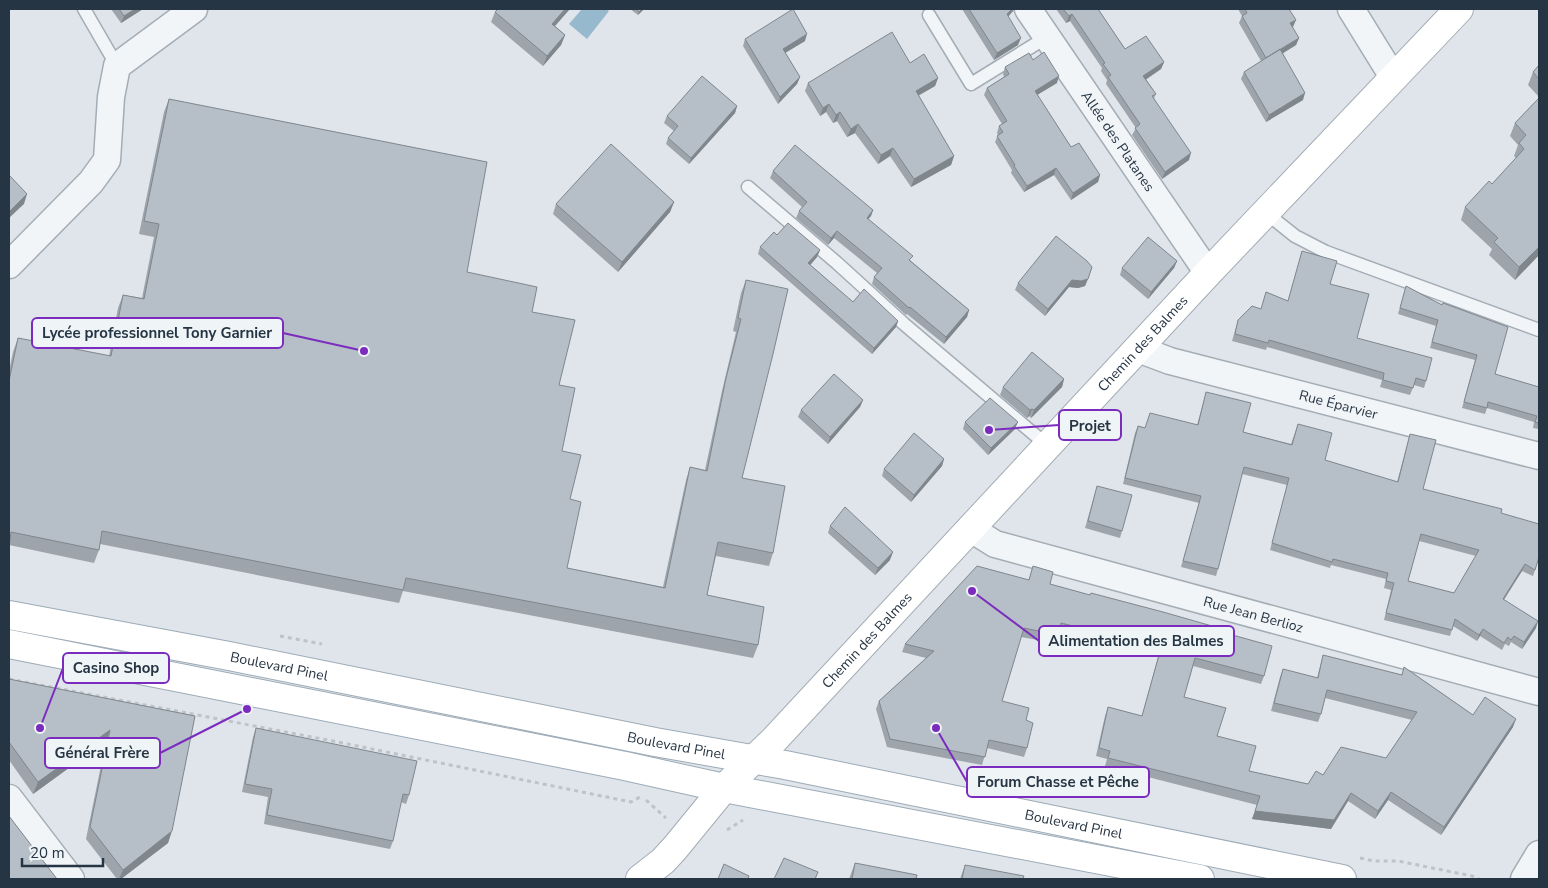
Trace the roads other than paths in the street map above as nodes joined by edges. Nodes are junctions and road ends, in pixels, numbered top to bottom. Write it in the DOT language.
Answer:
graph roads {
  1 [pos="84,9"];
  2 [pos="194,9"];
  3 [pos="1028,9"];
  4 [pos="1351,9"];
  5 [pos="1458,9"];
  6 [pos="929,16"];
  7 [pos="1047,37"];
  8 [pos="117,66"];
  9 [pos="1394,78"];
  10 [pos="748,187"];
  11 [pos="1266,213"];
  12 [pos="9,265"];
  13 [pos="1208,273"];
  14 [pos="1539,330"];
  15 [pos="1138,349"];
  16 [pos="1048,446"];
  17 [pos="1539,456"];
  18 [pos="971,529"];
  19 [pos="9,615"];
  20 [pos="9,644"];
  21 [pos="1539,692"];
  22 [pos="754,760"];
  23 [pos="724,788"];
  24 [pos="9,798"];
  25 [pos="1539,854"];
  26 [pos="71,879"];
  27 [pos="640,879"];
  28 [pos="1200,879"];
  29 [pos="1342,879"];
  30 [pos="1524,879"];
  1 -- 8 [label="lane"];
  2 -- 8 [label="street"];
  3 -- 7 [label="street, Allée des Platanes"];
  4 -- 9 [label="street"];
  5 -- 9 [label="main road, Chemin des Balmes"];
  6 -- 7 [label="lane"];
  7 -- 13 [label="street, Allée des Platanes"];
  8 -- 12 [label="street"];
  9 -- 11 [label="main road, Chemin des Balmes"];
  10 -- 16 [label="lane"];
  11 -- 13 [label="main road, Chemin des Balmes"];
  11 -- 14 [label="lane"];
  13 -- 15 [label="main road, Chemin des Balmes"];
  15 -- 16 [label="main road, Chemin des Balmes"];
  15 -- 17 [label="street, Rue Éparvier"];
  16 -- 18 [label="main road, Chemin des Balmes"];
  18 -- 21 [label="street, Rue Jean Berlioz"];
  18 -- 22 [label="main road, Chemin des Balmes"];
  19 -- 22 [label="main road, Boulevard Pinel"];
  20 -- 23 [label="main road, Boulevard Pinel"];
  22 -- 23 [label="main road, Chemin des Balmes"];
  22 -- 29 [label="main road, Boulevard Pinel"];
  23 -- 27 [label="main road, Chemin des Balmes"];
  23 -- 28 [label="main road, Boulevard Pinel"];
  24 -- 26 [label="street"];
  25 -- 30 [label="street"];
}
